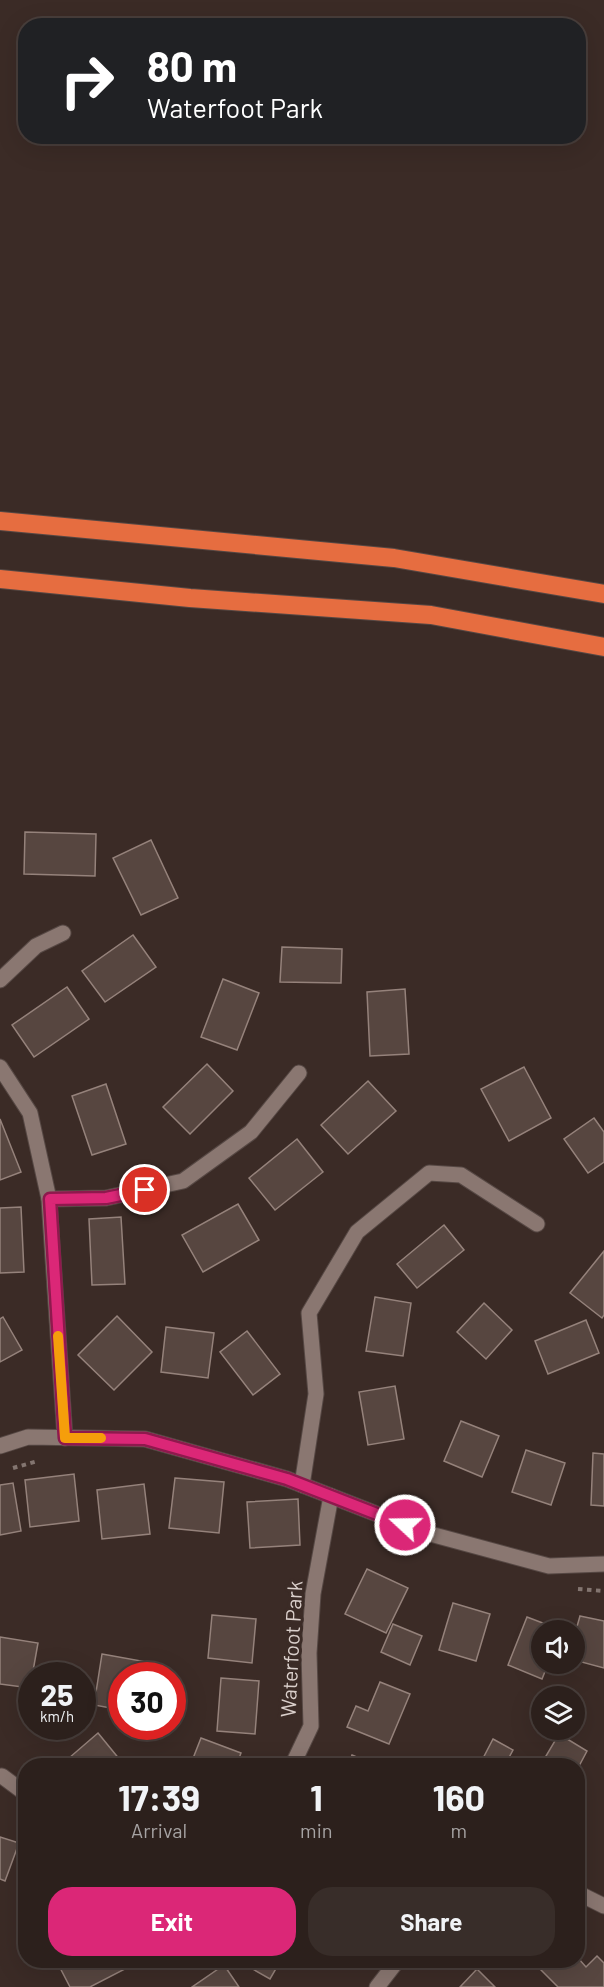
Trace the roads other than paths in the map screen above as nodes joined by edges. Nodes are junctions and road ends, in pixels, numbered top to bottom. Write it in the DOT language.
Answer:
graph roads {
  1 [pos="0,521"];
  2 [pos="0,579"];
  3 [pos="604,594"];
  4 [pos="604,647"];
  5 [pos="63,933"];
  6 [pos="0,980"];
  7 [pos="0,1068"];
  8 [pos="299,1073"];
  9 [pos="50,1199"];
  10 [pos="537,1224"];
  11 [pos="65,1438"];
  12 [pos="0,1446"];
  13 [pos="302,1485"];
  14 [pos="331,1496"];
  15 [pos="604,1564"];
  16 [pos="296,1758"];
  17 [pos="2,1776"];
  18 [pos="18,1788"];
  19 [pos="585,1896"];
  20 [pos="604,1906"];
  21 [pos="392,1968"];
  22 [pos="377,1987"];
  1 -- 3 [label="highway"];
  2 -- 4 [label="highway"];
  5 -- 6 [label="street"];
  7 -- 9 [label="street"];
  8 -- 9 [label="street"];
  9 -- 11 [label="street"];
  10 -- 13 [label="street"];
  11 -- 12 [label="street"];
  11 -- 13 [label="street"];
  13 -- 14 [label="street"];
  14 -- 15 [label="street"];
  14 -- 16 [label="street, Waterfoot Park"];
  17 -- 18 [label="street"];
  19 -- 20 [label="street"];
  21 -- 22 [label="street"];
}
